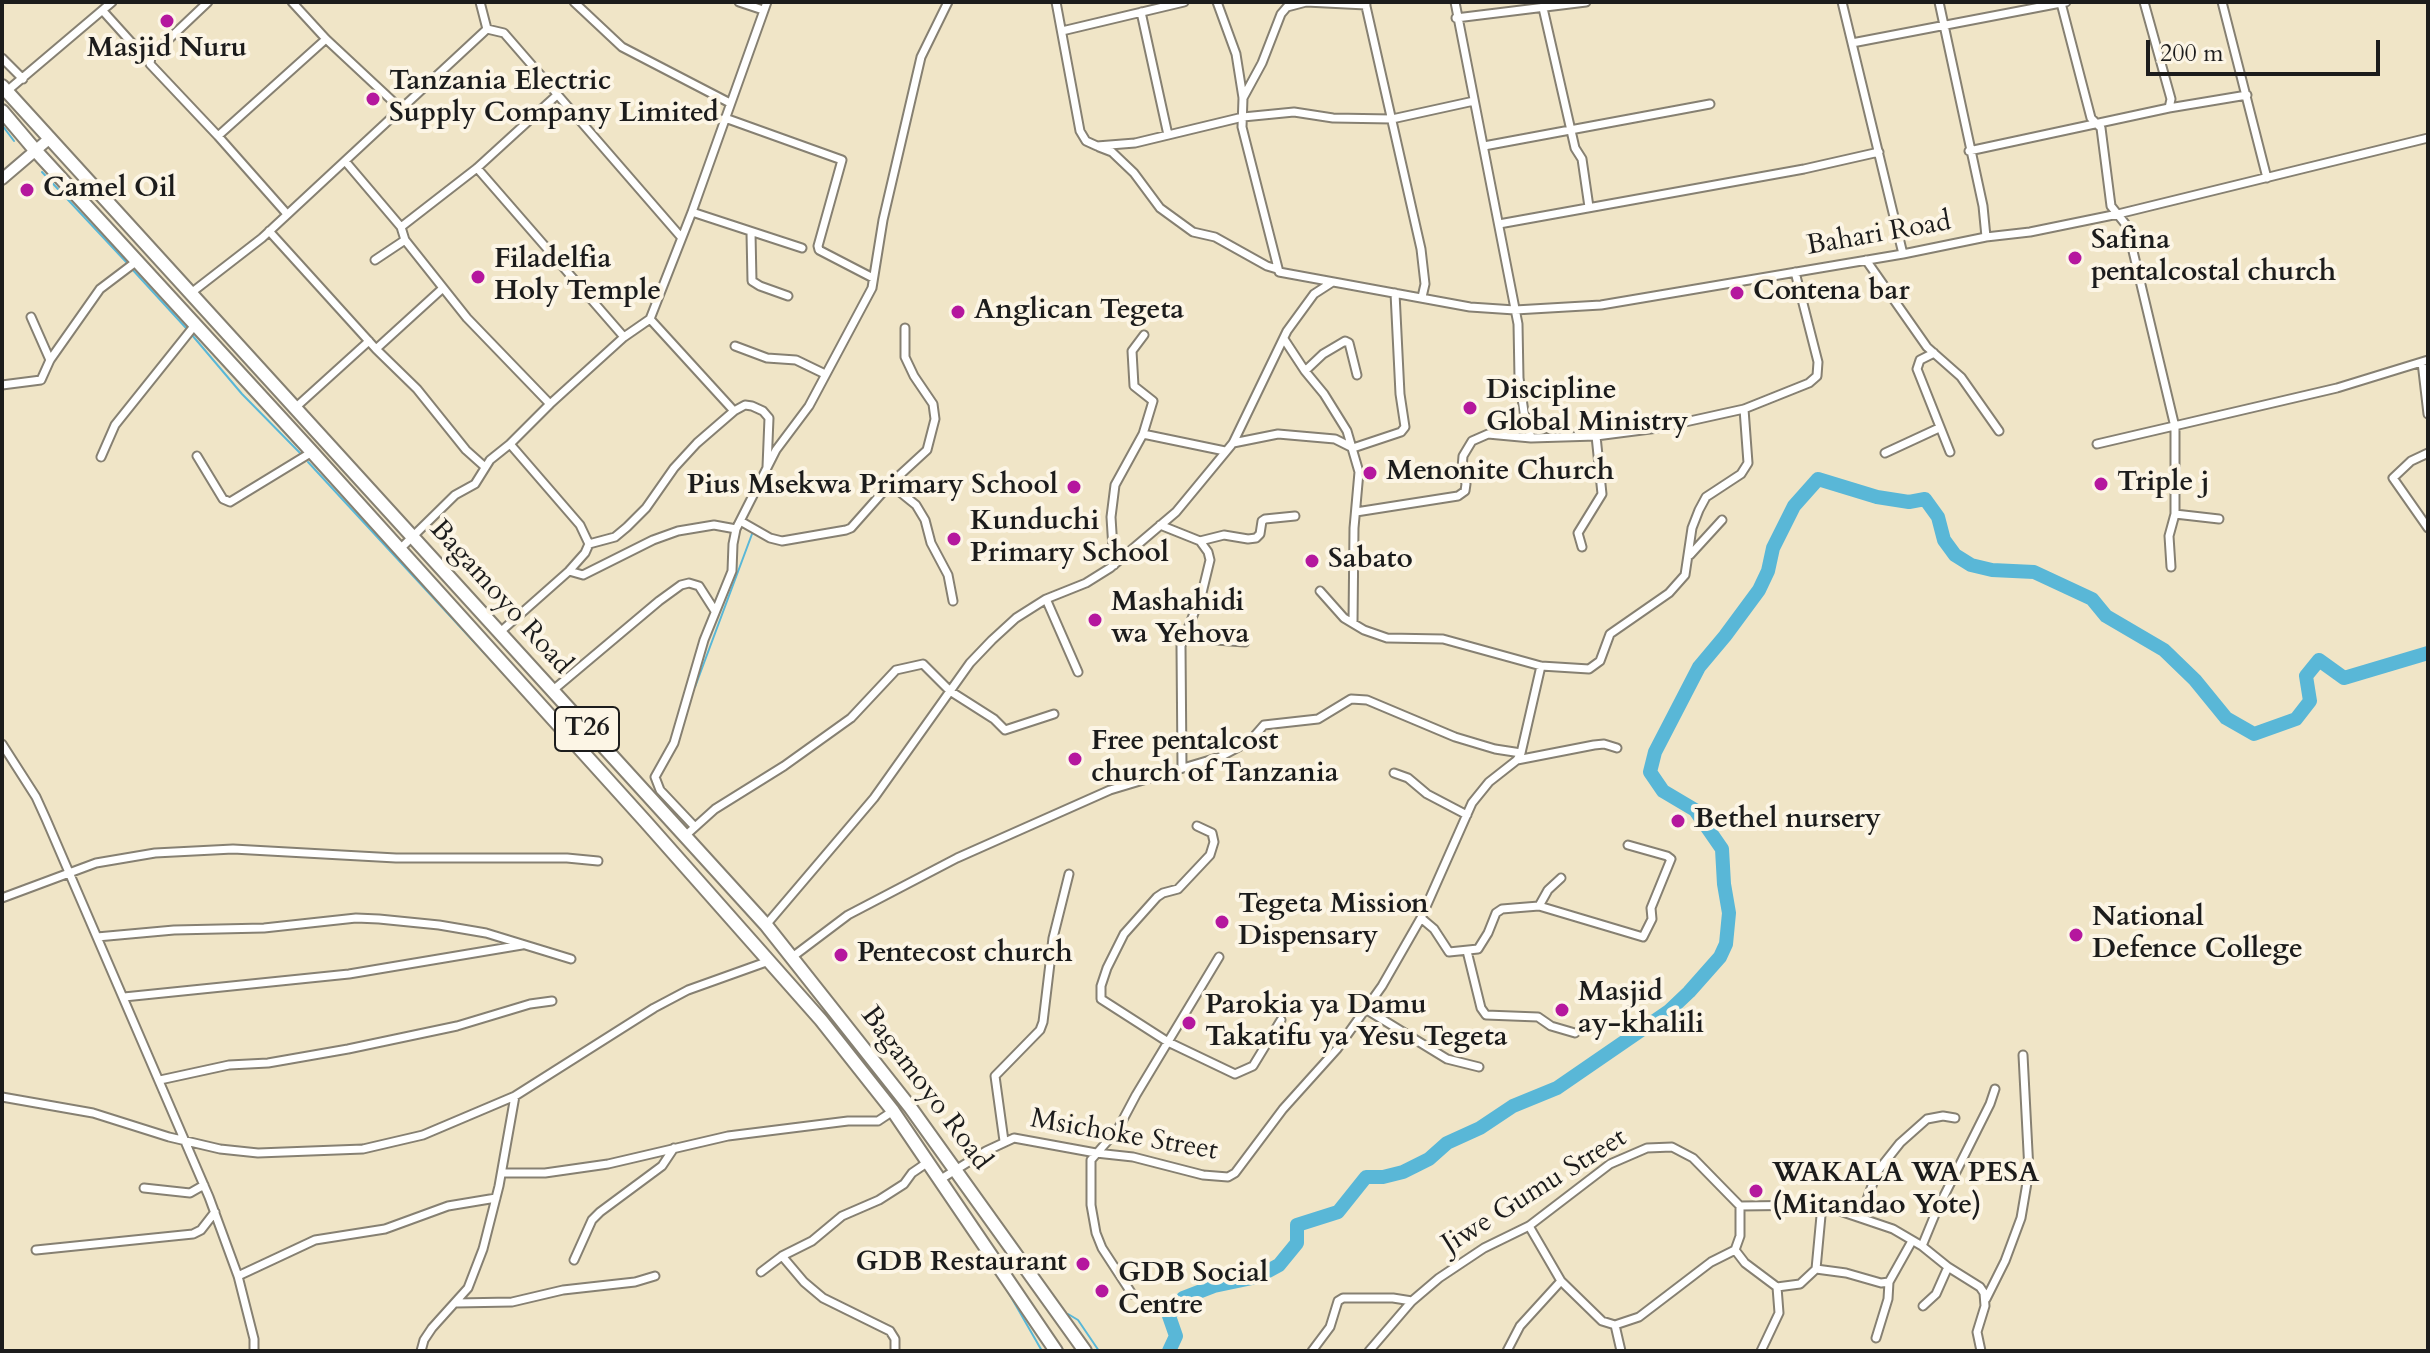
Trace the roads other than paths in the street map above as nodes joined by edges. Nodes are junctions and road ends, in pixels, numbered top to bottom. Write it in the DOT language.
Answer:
graph roads {
  1 [pos="112,2"];
  2 [pos="208,2"];
  3 [pos="292,2"];
  4 [pos="480,2"];
  5 [pos="574,2"];
  6 [pos="739,2"];
  7 [pos="948,2"];
  8 [pos="1056,2"];
  9 [pos="1184,2"];
  10 [pos="1217,2"];
  11 [pos="1455,2"];
  12 [pos="1586,2"];
  13 [pos="1842,2"];
  14 [pos="1939,2"];
  15 [pos="2144,2"];
  16 [pos="2222,2"];
  17 [pos="2064,3"];
  18 [pos="1366,4"];
  19 [pos="765,6"];
  20 [pos="1543,8"];
  21 [pos="103,11"];
  22 [pos="1141,12"];
  23 [pos="1456,18"];
  24 [pos="1943,24"];
  25 [pos="487,29"];
  26 [pos="1062,31"];
  27 [pos="326,39"];
  28 [pos="1852,43"];
  29 [pos="2,58"];
  30 [pos="149,62"];
  31 [pos="23,79"];
  32 [pos="5,88"];
  33 [pos="557,95"];
  34 [pos="2247,95"];
  35 [pos="1243,98"];
  36 [pos="1474,101"];
  37 [pos="730,103"];
  38 [pos="1710,104"];
  39 [pos="2169,108"];
  40 [pos="401,109"];
  41 [pos="2,111"];
  42 [pos="1243,117"];
  43 [pos="725,118"];
  44 [pos="1392,119"];
  45 [pos="2096,123"];
  46 [pos="1570,130"];
  47 [pos="1168,135"];
  48 [pos="218,136"];
  49 [pos="50,138"];
  50 [pos="2428,138"];
  51 [pos="1097,146"];
  52 [pos="1484,146"];
  53 [pos="35,150"];
  54 [pos="1969,151"];
  55 [pos="1879,152"];
  56 [pos="345,161"];
  57 [pos="477,168"];
  58 [pos="2267,178"];
  59 [pos="2,179"];
  60 [pos="1589,207"];
  61 [pos="692,212"];
  62 [pos="287,214"];
  63 [pos="2118,214"];
  64 [pos="1499,224"];
  65 [pos="401,227"];
  66 [pos="269,231"];
  67 [pos="751,233"];
  68 [pos="681,237"];
  69 [pos="1986,237"];
  70 [pos="405,240"];
  71 [pos="802,248"];
  72 [pos="1903,254"];
  73 [pos="375,260"];
  74 [pos="1866,260"];
  75 [pos="137,261"];
  76 [pos="1277,269"];
  77 [pos="1795,272"];
  78 [pos="873,278"];
  79 [pos="1331,283"];
  80 [pos="443,288"];
  81 [pos="191,293"];
  82 [pos="1395,293"];
  83 [pos="788,296"];
  84 [pos="1422,297"];
  85 [pos="1515,310"];
  86 [pos="31,317"];
  87 [pos="650,319"];
  88 [pos="195,325"];
  89 [pos="905,328"];
  90 [pos="1144,335"];
  91 [pos="624,337"];
  92 [pos="1284,339"];
  93 [pos="369,341"];
  94 [pos="735,346"];
  95 [pos="376,349"];
  96 [pos="1934,353"];
  97 [pos="50,360"];
  98 [pos="2425,361"];
  99 [pos="1305,371"];
  100 [pos="825,374"];
  101 [pos="1357,375"];
  102 [pos="2,385"];
  103 [pos="550,404"];
  104 [pos="295,408"];
  105 [pos="1744,409"];
  106 [pos="734,411"];
  107 [pos="2428,414"];
  108 [pos="2175,427"];
  109 [pos="1939,428"];
  110 [pos="1999,431"];
  111 [pos="1143,434"];
  112 [pos="1596,436"];
  113 [pos="1531,438"];
  114 [pos="1233,443"];
  115 [pos="510,444"];
  116 [pos="2097,444"];
  117 [pos="1353,448"];
  118 [pos="1225,451"];
  119 [pos="312,452"];
  120 [pos="1950,452"];
  121 [pos="1885,453"];
  122 [pos="2428,453"];
  123 [pos="197,456"];
  124 [pos="101,457"];
  125 [pos="485,467"];
  126 [pos="767,470"];
  127 [pos="890,484"];
  128 [pos="1356,512"];
  129 [pos="2175,514"];
  130 [pos="1295,516"];
  131 [pos="2219,519"];
  132 [pos="1722,520"];
  133 [pos="1160,525"];
  134 [pos="739,526"];
  135 [pos="2428,528"];
  136 [pos="413,538"];
  137 [pos="1200,541"];
  138 [pos="589,544"];
  139 [pos="1582,547"];
  140 [pos="399,550"];
  141 [pos="1689,556"];
  142 [pos="1114,565"];
  143 [pos="2171,567"];
  144 [pos="569,571"];
  145 [pos="1320,591"];
  146 [pos="1046,599"];
  147 [pos="953,601"];
  148 [pos="715,611"];
  149 [pos="1353,623"];
  150 [pos="1187,630"];
  151 [pos="499,633"];
  152 [pos="1245,642"];
  153 [pos="1541,666"];
  154 [pos="1078,672"];
  155 [pos="552,691"];
  156 [pos="950,691"];
  157 [pos="1054,714"];
  158 [pos="2,744"];
  159 [pos="1617,748"];
  160 [pos="1519,756"];
  161 [pos="1182,767"];
  162 [pos="1394,773"];
  163 [pos="1467,815"];
  164 [pos="1197,826"];
  165 [pos="689,831"];
  166 [pos="1628,845"];
  167 [pos="598,861"];
  168 [pos="69,873"];
  169 [pos="1069,874"];
  170 [pos="1561,878"];
  171 [pos="2,898"];
  172 [pos="1539,906"];
  173 [pos="1421,918"];
  174 [pos="766,925"];
  175 [pos="97,937"];
  176 [pos="525,944"];
  177 [pos="1467,951"];
  178 [pos="1219,957"];
  179 [pos="791,958"];
  180 [pos="571,959"];
  181 [pos="769,961"];
  182 [pos="124,997"];
  183 [pos="552,1001"];
  184 [pos="1367,1010"];
  185 [pos="1281,1020"];
  186 [pos="1575,1033"];
  187 [pos="1168,1042"];
  188 [pos="2023,1055"];
  189 [pos="1479,1067"];
  190 [pos="160,1080"];
  191 [pos="1995,1089"];
  192 [pos="515,1096"];
  193 [pos="2,1097"];
  194 [pos="893,1111"];
  195 [pos="1955,1118"];
  196 [pos="1004,1141"];
  197 [pos="186,1142"];
  198 [pos="674,1148"];
  199 [pos="1096,1153"];
  200 [pos="929,1162"];
  201 [pos="955,1170"];
  202 [pos="502,1173"];
  203 [pos="941,1179"];
  204 [pos="204,1185"];
  205 [pos="144,1188"];
  206 [pos="496,1198"];
  207 [pos="1822,1205"];
  208 [pos="1740,1206"];
  209 [pos="215,1212"];
  210 [pos="1861,1216"];
  211 [pos="1529,1226"];
  212 [pos="1912,1241"];
  213 [pos="1922,1246"];
  214 [pos="36,1250"];
  215 [pos="1735,1250"];
  216 [pos="782,1256"];
  217 [pos="574,1260"];
  218 [pos="1948,1267"];
  219 [pos="1816,1269"];
  220 [pos="761,1272"];
  221 [pos="238,1276"];
  222 [pos="655,1276"];
  223 [pos="1561,1281"];
  224 [pos="1889,1282"];
  225 [pos="1777,1287"];
  226 [pos="1132,1294"];
  227 [pos="1986,1299"];
  228 [pos="1412,1301"];
  229 [pos="456,1303"];
  230 [pos="1923,1306"];
  231 [pos="1615,1325"];
  232 [pos="1876,1338"];
  233 [pos="254,1351"];
  234 [pos="421,1351"];
  235 [pos="895,1351"];
  236 [pos="1056,1351"];
  237 [pos="1085,1351"];
  238 [pos="1312,1351"];
  239 [pos="1369,1351"];
  240 [pos="1507,1351"];
  241 [pos="1621,1351"];
  242 [pos="1761,1351"];
  243 [pos="1981,1351"];
  1 -- 21 [label="street"];
  2 -- 30 [label="street"];
  3 -- 27 [label="street"];
  4 -- 25 [label="street"];
  5 -- 37 [label="street"];
  6 -- 19 [label="street"];
  7 -- 78 [label="street"];
  8 -- 26 [label="street"];
  9 -- 22 [label="street"];
  10 -- 35 [label="street"];
  11 -- 23 [label="street"];
  12 -- 20 [label="street"];
  13 -- 28 [label="street"];
  14 -- 24 [label="street"];
  15 -- 39 [label="street"];
  16 -- 34 [label="street"];
  17 -- 24 [label="street"];
  17 -- 45 [label="street"];
  18 -- 35 [label="street"];
  18 -- 44 [label="street"];
  19 -- 37 [label="street"];
  20 -- 23 [label="street"];
  20 -- 46 [label="street"];
  21 -- 30 [label="street"];
  21 -- 31 [label="street"];
  22 -- 26 [label="street"];
  22 -- 47 [label="street"];
  23 -- 36 [label="street"];
  24 -- 28 [label="street"];
  24 -- 54 [label="street"];
  25 -- 33 [label="street"];
  25 -- 40 [label="street"];
  26 -- 51 [label="street"];
  27 -- 40 [label="street"];
  27 -- 48 [label="street"];
  28 -- 55 [label="street"];
  29 -- 31 [label="street"];
  30 -- 48 [label="street"];
  31 -- 32 [label="street"];
  32 -- 49 [label="highway, Bagamoyo Road / T26"];
  33 -- 57 [label="street"];
  33 -- 68 [label="street"];
  34 -- 39 [label="street"];
  34 -- 58 [label="street"];
  35 -- 42 [label="street"];
  36 -- 44 [label="street"];
  36 -- 52 [label="street"];
  37 -- 43 [label="street"];
  38 -- 46 [label="street"];
  39 -- 45 [label="street"];
  40 -- 56 [label="street"];
  41 -- 53 [label="highway, Bagamoyo Road / T26"];
  42 -- 44 [label="street"];
  42 -- 47 [label="street"];
  42 -- 76 [label="street"];
  43 -- 61 [label="street"];
  43 -- 78 [label="street"];
  44 -- 84 [label="street"];
  45 -- 54 [label="street"];
  45 -- 63 [label="street"];
  46 -- 52 [label="street"];
  46 -- 60 [label="street"];
  47 -- 51 [label="street"];
  48 -- 62 [label="street"];
  49 -- 53 [label="main road"];
  49 -- 81 [label="highway, Bagamoyo Road / T26"];
  50 -- 58 [label="street, Bahari Road"];
  51 -- 76 [label="street, Bahari Road"];
  52 -- 64 [label="street"];
  53 -- 59 [label="main road"];
  53 -- 75 [label="highway, Bagamoyo Road / T26"];
  54 -- 69 [label="street"];
  55 -- 60 [label="street"];
  55 -- 72 [label="street"];
  56 -- 62 [label="street"];
  56 -- 65 [label="street"];
  57 -- 65 [label="street"];
  57 -- 91 [label="street"];
  58 -- 63 [label="street, Bahari Road"];
  60 -- 64 [label="street"];
  61 -- 67 [label="street"];
  61 -- 68 [label="street"];
  62 -- 66 [label="street"];
  63 -- 69 [label="street, Bahari Road"];
  63 -- 108 [label="street"];
  64 -- 85 [label="street"];
  65 -- 70 [label="street"];
  66 -- 81 [label="street"];
  66 -- 93 [label="street"];
  67 -- 71 [label="street"];
  67 -- 83 [label="street"];
  68 -- 87 [label="street"];
  69 -- 72 [label="street, Bahari Road"];
  70 -- 73 [label="street"];
  70 -- 80 [label="street"];
  72 -- 74 [label="street, Bahari Road"];
  74 -- 77 [label="street, Bahari Road"];
  74 -- 96 [label="street"];
  75 -- 88 [label="highway, Bagamoyo Road / T26"];
  75 -- 97 [label="street"];
  76 -- 79 [label="street, Bahari Road"];
  77 -- 85 [label="street, Bahari Road"];
  77 -- 105 [label="street"];
  78 -- 100 [label="street"];
  79 -- 82 [label="street, Bahari Road"];
  79 -- 92 [label="street"];
  80 -- 95 [label="street"];
  80 -- 103 [label="street"];
  81 -- 104 [label="highway, Bagamoyo Road / T26"];
  82 -- 84 [label="street, Bahari Road"];
  82 -- 117 [label="street"];
  84 -- 85 [label="street, Bahari Road"];
  85 -- 113 [label="street"];
  86 -- 97 [label="street"];
  87 -- 91 [label="street"];
  87 -- 106 [label="street"];
  88 -- 119 [label="highway, Bagamoyo Road / T26"];
  88 -- 124 [label="street"];
  89 -- 127 [label="street"];
  90 -- 111 [label="street"];
  91 -- 103 [label="street"];
  92 -- 99 [label="street"];
  92 -- 114 [label="street"];
  93 -- 95 [label="street"];
  93 -- 104 [label="street"];
  94 -- 100 [label="street"];
  95 -- 125 [label="street"];
  96 -- 109 [label="street"];
  96 -- 110 [label="street"];
  97 -- 102 [label="street"];
  98 -- 107 [label="street"];
  98 -- 108 [label="street"];
  99 -- 101 [label="street"];
  99 -- 117 [label="street"];
  100 -- 126 [label="street"];
  103 -- 115 [label="street"];
  104 -- 136 [label="highway, Bagamoyo Road / T26"];
  105 -- 112 [label="street"];
  105 -- 141 [label="street"];
  106 -- 126 [label="street"];
  106 -- 138 [label="street"];
  108 -- 116 [label="street"];
  108 -- 129 [label="street"];
  109 -- 120 [label="street"];
  109 -- 121 [label="street"];
  111 -- 118 [label="street"];
  111 -- 142 [label="street"];
  112 -- 113 [label="street"];
  112 -- 139 [label="street"];
  113 -- 128 [label="street"];
  114 -- 117 [label="street"];
  114 -- 118 [label="street"];
  115 -- 125 [label="street"];
  115 -- 138 [label="street"];
  117 -- 128 [label="street"];
  118 -- 133 [label="street"];
  119 -- 123 [label="street"];
  119 -- 140 [label="highway, Bagamoyo Road / T26"];
  122 -- 135 [label="street"];
  125 -- 136 [label="street"];
  126 -- 134 [label="street"];
  127 -- 134 [label="street"];
  127 -- 147 [label="street"];
  128 -- 149 [label="street"];
  129 -- 131 [label="street"];
  129 -- 143 [label="street"];
  130 -- 137 [label="street"];
  132 -- 141 [label="street"];
  133 -- 137 [label="street"];
  133 -- 142 [label="street"];
  134 -- 144 [label="street"];
  134 -- 148 [label="street"];
  136 -- 140 [label="street"];
  136 -- 151 [label="highway, Bagamoyo Road / T26"];
  137 -- 150 [label="street"];
  138 -- 144 [label="street"];
  140 -- 181 [label="highway, Bagamoyo Road / T26"];
  141 -- 153 [label="street"];
  142 -- 146 [label="street"];
  144 -- 151 [label="street"];
  145 -- 149 [label="street"];
  146 -- 154 [label="street"];
  146 -- 156 [label="street"];
  148 -- 155 [label="street"];
  148 -- 165 [label="street"];
  149 -- 153 [label="street"];
  150 -- 152 [label="street"];
  150 -- 161 [label="street"];
  151 -- 155 [label="highway, Bagamoyo Road / T26"];
  153 -- 160 [label="street"];
  155 -- 165 [label="highway, Bagamoyo Road / T26"];
  156 -- 157 [label="street"];
  156 -- 165 [label="street"];
  156 -- 174 [label="street"];
  158 -- 168 [label="street"];
  159 -- 160 [label="street"];
  160 -- 161 [label="street"];
  160 -- 163 [label="street, Msichoke Street"];
  161 -- 179 [label="street"];
  162 -- 163 [label="street"];
  163 -- 173 [label="street, Msichoke Street"];
  164 -- 187 [label="street"];
  165 -- 174 [label="highway, Bagamoyo Road / T26"];
  166 -- 172 [label="street"];
  167 -- 168 [label="street"];
  168 -- 171 [label="street"];
  168 -- 175 [label="street"];
  169 -- 196 [label="street"];
  170 -- 172 [label="street"];
  172 -- 177 [label="street"];
  173 -- 177 [label="street"];
  173 -- 184 [label="street, Msichoke Street"];
  174 -- 179 [label="highway, Bagamoyo Road / T26"];
  175 -- 176 [label="street"];
  175 -- 182 [label="street"];
  176 -- 180 [label="street"];
  176 -- 182 [label="street"];
  177 -- 186 [label="street"];
  178 -- 187 [label="street"];
  179 -- 201 [label="highway, Bagamoyo Road / T26"];
  181 -- 192 [label="street"];
  181 -- 194 [label="highway, Bagamoyo Road / T26"];
  182 -- 190 [label="street"];
  183 -- 190 [label="street"];
  184 -- 189 [label="street"];
  184 -- 199 [label="street, Msichoke Street"];
  185 -- 187 [label="street"];
  187 -- 199 [label="street"];
  188 -- 227 [label="street"];
  190 -- 197 [label="street"];
  191 -- 213 [label="street"];
  192 -- 197 [label="street"];
  192 -- 202 [label="street"];
  193 -- 197 [label="street"];
  194 -- 198 [label="street"];
  194 -- 200 [label="highway, Bagamoyo Road / T26"];
  195 -- 210 [label="street"];
  196 -- 199 [label="street, Msichoke Street"];
  196 -- 201 [label="street, Msichoke Street"];
  197 -- 204 [label="street"];
  198 -- 202 [label="street"];
  198 -- 217 [label="street"];
  199 -- 226 [label="street"];
  200 -- 203 [label="highway, Bagamoyo Road / T26"];
  200 -- 216 [label="street"];
  201 -- 203 [label="street, Msichoke Street"];
  201 -- 237 [label="highway, Bagamoyo Road / T26"];
  202 -- 206 [label="street"];
  203 -- 236 [label="highway, Bagamoyo Road / T26"];
  204 -- 205 [label="street"];
  204 -- 209 [label="street"];
  206 -- 221 [label="street"];
  206 -- 229 [label="street"];
  207 -- 208 [label="street"];
  207 -- 210 [label="street"];
  207 -- 219 [label="street"];
  208 -- 211 [label="street, Jiwe Gumu Street"];
  208 -- 215 [label="street"];
  209 -- 214 [label="street"];
  209 -- 221 [label="street"];
  210 -- 212 [label="street"];
  211 -- 223 [label="street"];
  211 -- 228 [label="street, Jiwe Gumu Street"];
  212 -- 213 [label="street"];
  212 -- 224 [label="street"];
  213 -- 218 [label="street"];
  215 -- 225 [label="street"];
  215 -- 231 [label="street"];
  216 -- 220 [label="street"];
  216 -- 235 [label="street"];
  218 -- 227 [label="street"];
  218 -- 230 [label="street"];
  219 -- 224 [label="street"];
  219 -- 225 [label="street"];
  221 -- 233 [label="street"];
  222 -- 229 [label="street"];
  223 -- 231 [label="street"];
  223 -- 240 [label="street"];
  224 -- 232 [label="street"];
  225 -- 242 [label="street"];
  227 -- 243 [label="street"];
  228 -- 238 [label="street"];
  228 -- 239 [label="street, Jiwe Gumu Street"];
  229 -- 234 [label="street"];
  231 -- 241 [label="street"];
}
